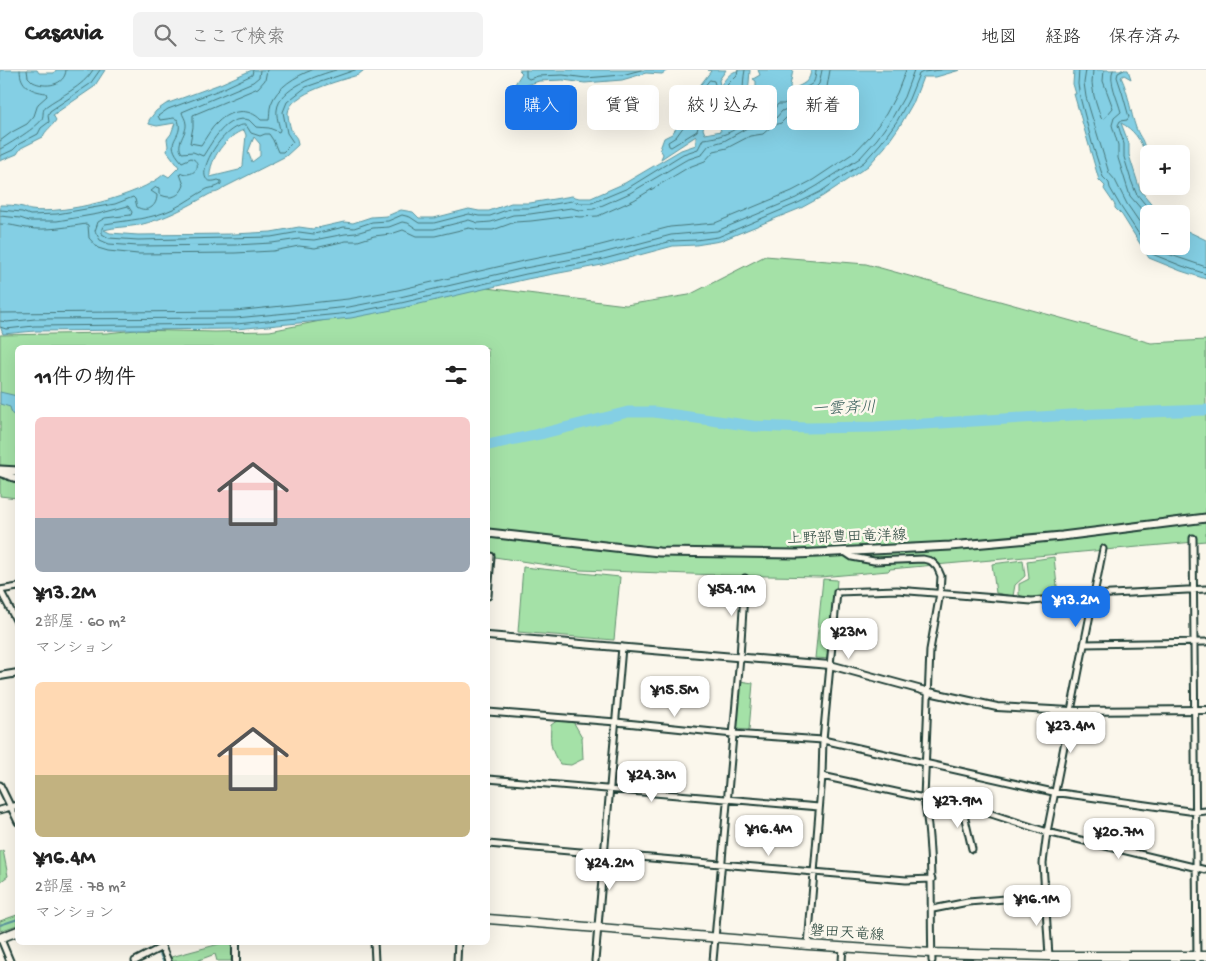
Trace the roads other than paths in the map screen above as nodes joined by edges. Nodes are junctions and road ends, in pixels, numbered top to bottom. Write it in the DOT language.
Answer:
graph roads {
  1 [pos="15,471"];
  2 [pos="0,472"];
  3 [pos="15,478"];
  4 [pos="1206,518"];
  5 [pos="490,533"];
  6 [pos="1194,538"];
  7 [pos="1103,549"];
  8 [pos="846,552"];
  9 [pos="745,578"];
  10 [pos="15,588"];
  11 [pos="1194,589"];
  12 [pos="1206,589"];
  13 [pos="940,593"];
  14 [pos="1093,595"];
  15 [pos="15,618"];
  16 [pos="490,636"];
  17 [pos="1194,642"];
  18 [pos="1206,642"];
  19 [pos="1084,644"];
  20 [pos="622,647"];
  21 [pos="740,657"];
  22 [pos="830,666"];
  23 [pos="15,674"];
  24 [pos="0,676"];
  25 [pos="929,692"];
  26 [pos="1195,710"];
  27 [pos="1206,710"];
  28 [pos="1070,711"];
  29 [pos="490,712"];
  30 [pos="616,722"];
  31 [pos="733,734"];
  32 [pos="823,740"];
  33 [pos="927,762"];
  34 [pos="822,776"];
  35 [pos="490,779"];
  36 [pos="0,785"];
  37 [pos="610,789"];
  38 [pos="1053,792"];
  39 [pos="924,798"];
  40 [pos="726,799"];
  41 [pos="15,806"];
  42 [pos="962,806"];
  43 [pos="11,807"];
  44 [pos="818,807"];
  45 [pos="0,810"];
  46 [pos="1206,811"];
  47 [pos="1196,812"];
  48 [pos="15,816"];
  49 [pos="1046,832"];
  50 [pos="490,844"];
  51 [pos="972,849"];
  52 [pos="604,853"];
  53 [pos="722,863"];
  54 [pos="1196,868"];
  55 [pos="1206,870"];
  56 [pos="814,871"];
  57 [pos="932,879"];
  58 [pos="1044,896"];
  59 [pos="932,909"];
  60 [pos="490,919"];
  61 [pos="597,928"];
  62 [pos="15,932"];
  63 [pos="0,937"];
  64 [pos="716,937"];
  65 [pos="161,945"];
  66 [pos="236,945"];
  67 [pos="374,945"];
  68 [pos="455,945"];
  69 [pos="458,945"];
  70 [pos="808,945"];
  71 [pos="843,947"];
  72 [pos="457,949"];
  73 [pos="1206,956"];
  74 [pos="932,957"];
  75 [pos="1052,958"];
  76 [pos="1197,958"];
  77 [pos="10,961"];
  78 [pos="136,961"];
  79 [pos="168,961"];
  80 [pos="236,961"];
  81 [pos="374,961"];
  82 [pos="457,961"];
  83 [pos="595,961"];
  84 [pos="713,961"];
  85 [pos="842,961"];
  1 -- 2 [label="main road"];
  2 -- 3 [label="street"];
  4 -- 8 [label="main road, 上野部豊田竜洋線"];
  5 -- 8 [label="main road, 上野部豊田竜洋線"];
  6 -- 11 [label="street"];
  7 -- 14 [label="street"];
  8 -- 13 [label="street"];
  9 -- 21 [label="street"];
  10 -- 15 [label="street"];
  11 -- 12 [label="street"];
  11 -- 14 [label="street"];
  11 -- 17 [label="street"];
  13 -- 14 [label="street"];
  13 -- 22 [label="street"];
  13 -- 25 [label="street"];
  14 -- 19 [label="street"];
  16 -- 20 [label="street"];
  17 -- 18 [label="street"];
  17 -- 19 [label="street"];
  17 -- 26 [label="street"];
  19 -- 28 [label="street"];
  20 -- 21 [label="street"];
  20 -- 30 [label="street"];
  21 -- 22 [label="street"];
  21 -- 31 [label="street"];
  22 -- 25 [label="street"];
  22 -- 32 [label="street"];
  23 -- 24 [label="street"];
  25 -- 28 [label="street"];
  25 -- 33 [label="street"];
  26 -- 27 [label="street"];
  26 -- 28 [label="street"];
  26 -- 47 [label="street"];
  28 -- 38 [label="street"];
  29 -- 30 [label="street"];
  30 -- 31 [label="street"];
  30 -- 37 [label="street"];
  31 -- 32 [label="street"];
  31 -- 40 [label="street"];
  32 -- 33 [label="street"];
  32 -- 34 [label="street"];
  33 -- 38 [label="street"];
  33 -- 39 [label="street"];
  34 -- 39 [label="street"];
  34 -- 44 [label="street"];
  35 -- 37 [label="street"];
  36 -- 43 [label="street"];
  37 -- 40 [label="street"];
  37 -- 52 [label="street"];
  38 -- 47 [label="street"];
  38 -- 49 [label="street"];
  39 -- 42 [label="street"];
  39 -- 57 [label="street"];
  40 -- 44 [label="street"];
  40 -- 53 [label="street"];
  41 -- 43 [label="street"];
  42 -- 49 [label="street"];
  42 -- 51 [label="street"];
  43 -- 45 [label="street"];
  43 -- 48 [label="street"];
  44 -- 56 [label="street"];
  46 -- 47 [label="street"];
  47 -- 54 [label="street"];
  49 -- 54 [label="street"];
  49 -- 58 [label="street"];
  50 -- 52 [label="street"];
  52 -- 53 [label="street"];
  52 -- 61 [label="street"];
  53 -- 56 [label="street"];
  53 -- 64 [label="street"];
  54 -- 55 [label="street"];
  54 -- 76 [label="street"];
  56 -- 57 [label="street"];
  56 -- 70 [label="street"];
  57 -- 59 [label="street"];
  58 -- 59 [label="street"];
  58 -- 75 [label="street"];
  59 -- 74 [label="street"];
  60 -- 61 [label="main road, 磐田天竜線"];
  61 -- 64 [label="main road, 磐田天竜線"];
  61 -- 83 [label="street"];
  62 -- 63 [label="main road"];
  63 -- 77 [label="street"];
  64 -- 70 [label="main road, 磐田天竜線"];
  64 -- 84 [label="street"];
  65 -- 78 [label="street"];
  65 -- 79 [label="street"];
  66 -- 80 [label="street"];
  67 -- 81 [label="street"];
  68 -- 72 [label="street"];
  69 -- 72 [label="street"];
  70 -- 71 [label="main road, 磐田天竜線"];
  71 -- 74 [label="main road, 磐田天竜線"];
  71 -- 85 [label="street"];
  72 -- 82 [label="street"];
  73 -- 76 [label="main road, 磐田天竜線"];
  74 -- 75 [label="main road, 磐田天竜線"];
  75 -- 76 [label="main road, 磐田天竜線"];
}
